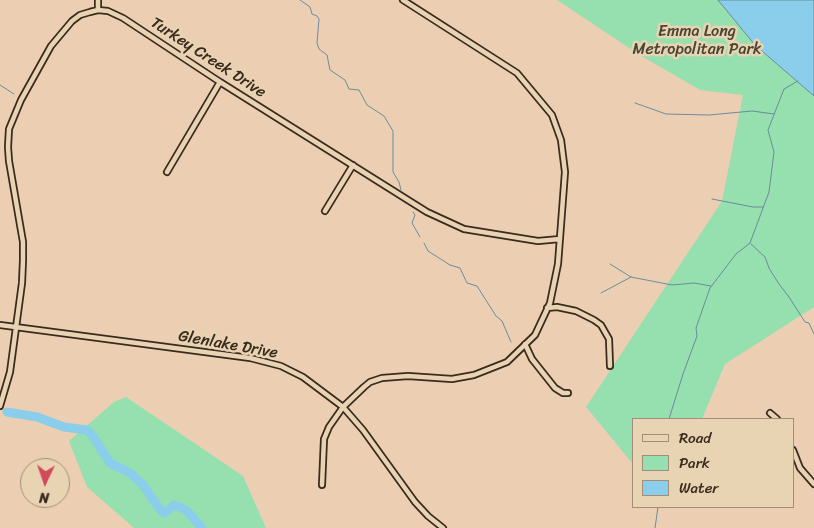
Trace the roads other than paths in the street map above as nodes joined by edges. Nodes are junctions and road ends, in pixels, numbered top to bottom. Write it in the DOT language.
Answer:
graph roads {
  1 [pos="98,0"];
  2 [pos="403,0"];
  3 [pos="98,10"];
  4 [pos="220,82"];
  5 [pos="352,165"];
  6 [pos="167,172"];
  7 [pos="325,211"];
  8 [pos="560,239"];
  9 [pos="547,308"];
  10 [pos="0,325"];
  11 [pos="15,327"];
  12 [pos="525,344"];
  13 [pos="610,366"];
  14 [pos="568,393"];
  15 [pos="0,406"];
  16 [pos="343,407"];
  17 [pos="770,413"];
  18 [pos="776,418"];
  19 [pos="794,453"];
  20 [pos="322,484"];
  21 [pos="814,484"];
  22 [pos="443,528"];
  1 -- 3 [label="street"];
  2 -- 8 [label="street"];
  3 -- 4 [label="street, Turkey Creek Drive"];
  3 -- 11 [label="street"];
  4 -- 5 [label="street, Turkey Creek Drive"];
  4 -- 6 [label="street"];
  5 -- 7 [label="street"];
  5 -- 8 [label="street, Turkey Creek Drive"];
  8 -- 9 [label="street"];
  9 -- 12 [label="street"];
  9 -- 13 [label="street"];
  10 -- 11 [label="street, Glenlake Drive"];
  11 -- 15 [label="street"];
  11 -- 16 [label="street, Glenlake Drive"];
  12 -- 14 [label="street"];
  12 -- 16 [label="street"];
  16 -- 20 [label="street"];
  16 -- 22 [label="street, Glenlake Drive"];
  17 -- 18 [label="street"];
  19 -- 21 [label="street"];
}
